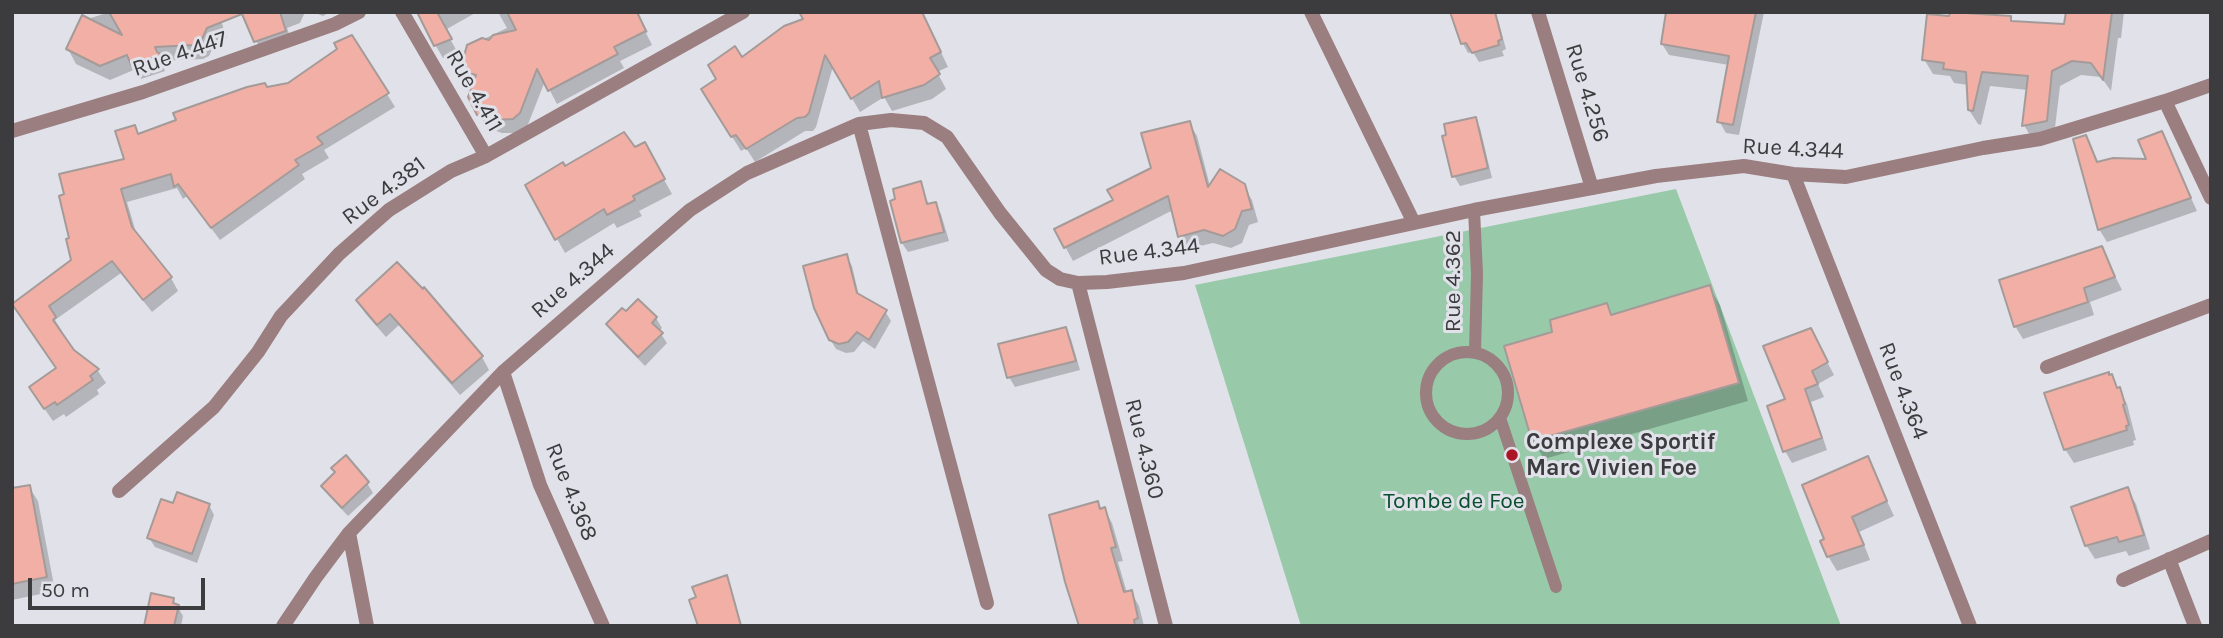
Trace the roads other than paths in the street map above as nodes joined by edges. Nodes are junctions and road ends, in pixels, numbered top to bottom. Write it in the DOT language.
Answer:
graph roads {
  1 [pos="359,12"];
  2 [pos="402,12"];
  3 [pos="743,12"];
  4 [pos="1311,12"];
  5 [pos="1538,12"];
  6 [pos="2211,85"];
  7 [pos="2165,101"];
  8 [pos="859,124"];
  9 [pos="12,131"];
  10 [pos="486,156"];
  11 [pos="1793,174"];
  12 [pos="1592,188"];
  13 [pos="2211,198"];
  14 [pos="1474,210"];
  15 [pos="1414,223"];
  16 [pos="1078,283"];
  17 [pos="2211,305"];
  18 [pos="1475,352"];
  19 [pos="2047,367"];
  20 [pos="503,372"];
  21 [pos="1500,418"];
  22 [pos="119,491"];
  23 [pos="349,533"];
  24 [pos="2211,541"];
  25 [pos="2169,559"];
  26 [pos="2123,580"];
  27 [pos="1556,587"];
  28 [pos="987,603"];
  29 [pos="283,626"];
  30 [pos="367,626"];
  31 [pos="603,626"];
  32 [pos="1166,626"];
  33 [pos="1969,626"];
  34 [pos="2195,626"];
  1 -- 9 [label="street, Rue 4.447"];
  2 -- 10 [label="street, Rue 4.411"];
  3 -- 10 [label="street, Rue 4.381"];
  4 -- 15 [label="street"];
  5 -- 12 [label="street, Rue 4.256"];
  6 -- 7 [label="street, Rue 4.344"];
  7 -- 11 [label="street, Rue 4.344"];
  7 -- 13 [label="street"];
  8 -- 16 [label="street, Rue 4.344"];
  8 -- 20 [label="street, Rue 4.344"];
  8 -- 28 [label="street"];
  10 -- 22 [label="street, Rue 4.381"];
  11 -- 12 [label="street, Rue 4.344"];
  11 -- 33 [label="street, Rue 4.364"];
  12 -- 14 [label="street, Rue 4.344"];
  14 -- 15 [label="street, Rue 4.344"];
  14 -- 18 [label="lane, Rue 4.362"];
  15 -- 16 [label="street, Rue 4.344"];
  16 -- 32 [label="street, Rue 4.360"];
  17 -- 19 [label="street"];
  18 -- 21 [label="lane"];
  18 -- 21 [label="lane"];
  20 -- 23 [label="street, Rue 4.344"];
  20 -- 31 [label="street, Rue 4.368"];
  21 -- 27 [label="lane"];
  23 -- 29 [label="street, Rue 4.344"];
  23 -- 30 [label="street"];
  24 -- 25 [label="street"];
  25 -- 26 [label="street"];
  25 -- 34 [label="street"];
}
